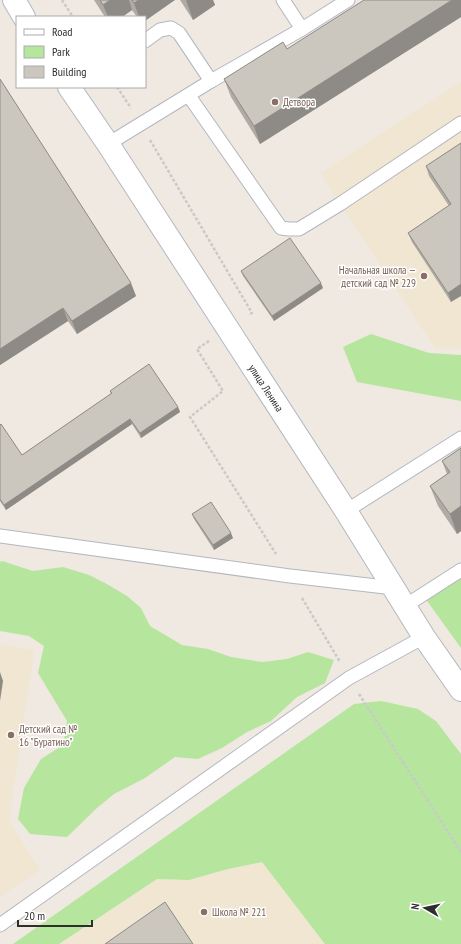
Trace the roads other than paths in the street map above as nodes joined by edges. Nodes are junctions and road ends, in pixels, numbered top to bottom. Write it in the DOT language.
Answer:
graph roads {
  1 [pos="14,0"];
  2 [pos="284,0"];
  3 [pos="348,0"];
  4 [pos="23,16"];
  5 [pos="302,29"];
  6 [pos="146,40"];
  7 [pos="211,81"];
  8 [pos="72,88"];
  9 [pos="189,96"];
  10 [pos="461,123"];
  11 [pos="108,144"];
  12 [pos="461,438"];
  13 [pos="346,511"];
  14 [pos="0,536"];
  15 [pos="461,570"];
  16 [pos="400,597"];
  17 [pos="424,637"];
  18 [pos="461,690"];
  19 [pos="0,925"];
  1 -- 4 [label="street"];
  2 -- 5 [label="lane"];
  3 -- 5 [label="lane"];
  5 -- 7 [label="lane"];
  6 -- 7 [label="lane"];
  7 -- 9 [label="lane"];
  8 -- 11 [label="street, улица Ленина"];
  9 -- 10 [label="lane"];
  9 -- 11 [label="lane"];
  11 -- 13 [label="street, улица Ленина"];
  12 -- 13 [label="lane"];
  13 -- 16 [label="street, улица Ленина"];
  14 -- 16 [label="lane"];
  15 -- 16 [label="lane"];
  16 -- 17 [label="street, улица Ленина"];
  17 -- 18 [label="street, улица Ленина"];
  17 -- 19 [label="lane"];
}
